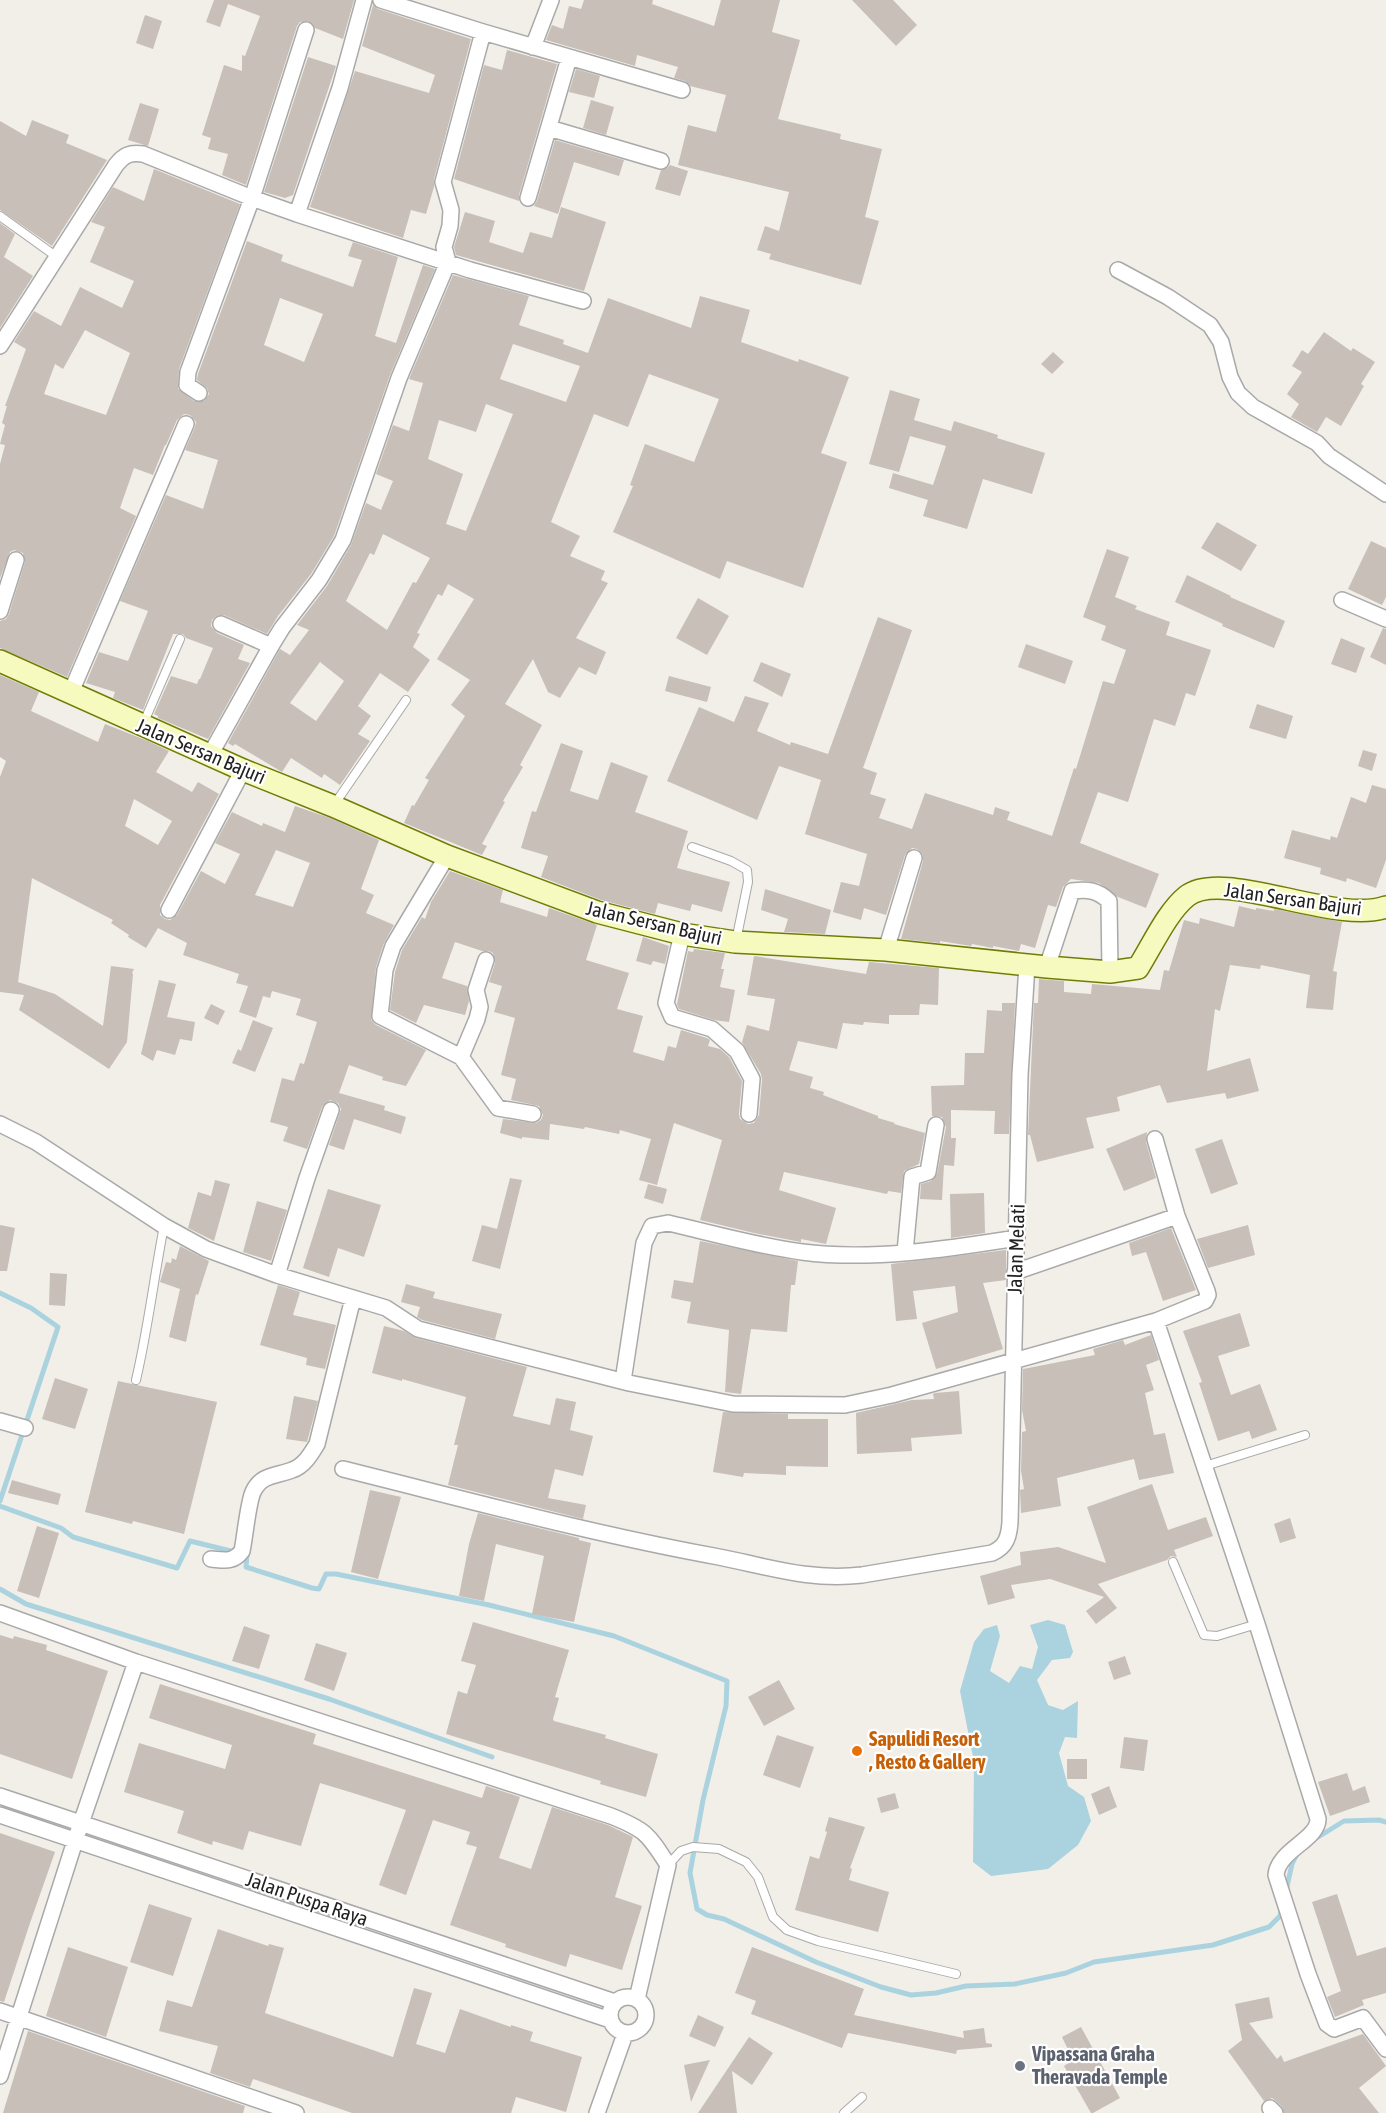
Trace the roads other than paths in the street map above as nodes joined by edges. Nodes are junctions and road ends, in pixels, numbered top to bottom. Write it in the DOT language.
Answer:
graph roads {
  1 [pos="364,0"];
  2 [pos="371,0"];
  3 [pos="381,0"];
  4 [pos="551,0"];
  5 [pos="306,30"];
  6 [pos="483,32"];
  7 [pos="532,47"];
  8 [pos="569,57"];
  9 [pos="682,90"];
  10 [pos="549,128"];
  11 [pos="661,161"];
  12 [pos="252,198"];
  13 [pos="528,198"];
  14 [pos="297,214"];
  15 [pos="0,216"];
  16 [pos="57,256"];
  17 [pos="448,262"];
  18 [pos="1118,270"];
  19 [pos="583,301"];
  20 [pos="0,346"];
  21 [pos="199,393"];
  22 [pos="186,424"];
  23 [pos="1386,495"];
  24 [pos="16,560"];
  25 [pos="1342,600"];
  26 [pos="0,610"];
  27 [pos="1386,619"];
  28 [pos="221,624"];
  29 [pos="180,639"];
  30 [pos="271,646"];
  31 [pos="0,661"];
  32 [pos="71,692"];
  33 [pos="406,700"];
  34 [pos="142,726"];
  35 [pos="210,755"];
  36 [pos="243,770"];
  37 [pos="333,806"];
  38 [pos="692,847"];
  39 [pos="447,856"];
  40 [pos="914,858"];
  41 [pos="1386,907"];
  42 [pos="169,910"];
  43 [pos="682,934"];
  44 [pos="735,942"];
  45 [pos="886,950"];
  46 [pos="486,960"];
  47 [pos="1037,966"];
  48 [pos="1110,972"];
  49 [pos="461,1057"];
  50 [pos="331,1110"];
  51 [pos="534,1114"];
  52 [pos="749,1114"];
  53 [pos="0,1124"];
  54 [pos="936,1125"];
  55 [pos="1155,1139"];
  56 [pos="1177,1216"];
  57 [pos="164,1226"];
  58 [pos="1017,1238"];
  59 [pos="905,1252"];
  60 [pos="1016,1272"];
  61 [pos="277,1275"];
  62 [pos="353,1298"];
  63 [pos="1156,1321"];
  64 [pos="1012,1362"];
  65 [pos="136,1380"];
  66 [pos="623,1381"];
  67 [pos="0,1421"];
  68 [pos="24,1428"];
  69 [pos="1305,1435"];
  70 [pos="1205,1466"];
  71 [pos="343,1469"];
  72 [pos="211,1558"];
  73 [pos="1173,1562"];
  74 [pos="0,1613"];
  75 [pos="1257,1624"];
  76 [pos="136,1662"];
  77 [pos="0,1796"];
  78 [pos="0,1815"];
  79 [pos="82,1823"];
  80 [pos="75,1840"];
  81 [pos="668,1865"];
  82 [pos="956,1974"];
  83 [pos="637,1999"];
  84 [pos="615,2002"];
  85 [pos="0,2011"];
  86 [pos="18,2016"];
  87 [pos="609,2020"];
  88 [pos="625,2034"];
  89 [pos="1386,2049"];
  90 [pos="0,2076"];
  91 [pos="862,2097"];
  92 [pos="296,2113"];
  93 [pos="597,2113"];
  94 [pos="844,2113"];
  1 -- 2 [label="street"];
  1 -- 14 [label="street"];
  3 -- 6 [label="street"];
  4 -- 7 [label="street"];
  5 -- 12 [label="street"];
  6 -- 7 [label="street"];
  6 -- 17 [label="street"];
  7 -- 8 [label="street"];
  8 -- 9 [label="street"];
  8 -- 10 [label="street"];
  10 -- 11 [label="street"];
  10 -- 13 [label="street"];
  12 -- 14 [label="street"];
  12 -- 16 [label="street"];
  12 -- 21 [label="street"];
  14 -- 17 [label="street"];
  15 -- 16 [label="lane"];
  16 -- 20 [label="street"];
  17 -- 19 [label="street"];
  17 -- 30 [label="street"];
  18 -- 23 [label="street"];
  22 -- 32 [label="street"];
  24 -- 26 [label="street"];
  25 -- 27 [label="street"];
  28 -- 30 [label="street"];
  29 -- 34 [label="lane"];
  30 -- 35 [label="street"];
  31 -- 32 [label="main road, Jalan Sersan Bajuri"];
  32 -- 34 [label="main road, Jalan Sersan Bajuri"];
  33 -- 37 [label="lane"];
  34 -- 35 [label="main road, Jalan Sersan Bajuri"];
  35 -- 36 [label="main road, Jalan Sersan Bajuri"];
  36 -- 37 [label="main road, Jalan Sersan Bajuri"];
  36 -- 42 [label="street"];
  37 -- 39 [label="main road, Jalan Sersan Bajuri"];
  38 -- 44 [label="lane"];
  39 -- 43 [label="main road, Jalan Sersan Bajuri"];
  39 -- 49 [label="street"];
  40 -- 45 [label="street"];
  41 -- 48 [label="main road, Jalan Sersan Bajuri"];
  43 -- 44 [label="main road, Jalan Sersan Bajuri"];
  43 -- 52 [label="street"];
  44 -- 45 [label="main road, Jalan Sersan Bajuri"];
  45 -- 47 [label="main road, Jalan Sersan Bajuri"];
  46 -- 49 [label="street"];
  47 -- 48 [label="main road, Jalan Sersan Bajuri"];
  47 -- 48 [label="street, Jalan Melati"];
  47 -- 58 [label="street, Jalan Melati"];
  49 -- 51 [label="street"];
  50 -- 61 [label="street"];
  53 -- 57 [label="street"];
  54 -- 59 [label="street"];
  55 -- 56 [label="street"];
  56 -- 60 [label="street"];
  56 -- 63 [label="street"];
  57 -- 61 [label="street"];
  57 -- 65 [label="lane"];
  58 -- 59 [label="street"];
  58 -- 60 [label="street, Jalan Melati"];
  59 -- 66 [label="street"];
  60 -- 64 [label="street, Jalan Melati"];
  61 -- 62 [label="street"];
  62 -- 66 [label="street"];
  62 -- 72 [label="street"];
  63 -- 64 [label="street"];
  63 -- 70 [label="street"];
  64 -- 66 [label="street"];
  64 -- 71 [label="street, Jalan Melati"];
  67 -- 68 [label="street"];
  69 -- 70 [label="lane"];
  70 -- 75 [label="street"];
  73 -- 75 [label="lane"];
  74 -- 76 [label="street"];
  75 -- 89 [label="street"];
  76 -- 79 [label="street"];
  76 -- 81 [label="street"];
  77 -- 79 [label="street, Jalan Puspa Raya"];
  78 -- 80 [label="street, Jalan Puspa Raya"];
  79 -- 80 [label="street"];
  79 -- 84 [label="street, Jalan Puspa Raya"];
  80 -- 86 [label="street"];
  80 -- 87 [label="street, Jalan Puspa Raya"];
  81 -- 82 [label="lane"];
  81 -- 83 [label="street"];
  83 -- 84 [label="street"];
  83 -- 88 [label="street"];
  84 -- 87 [label="street"];
  85 -- 86 [label="street"];
  86 -- 90 [label="street"];
  86 -- 92 [label="street"];
  87 -- 88 [label="street"];
  88 -- 93 [label="street"];
  91 -- 94 [label="lane"];
}
